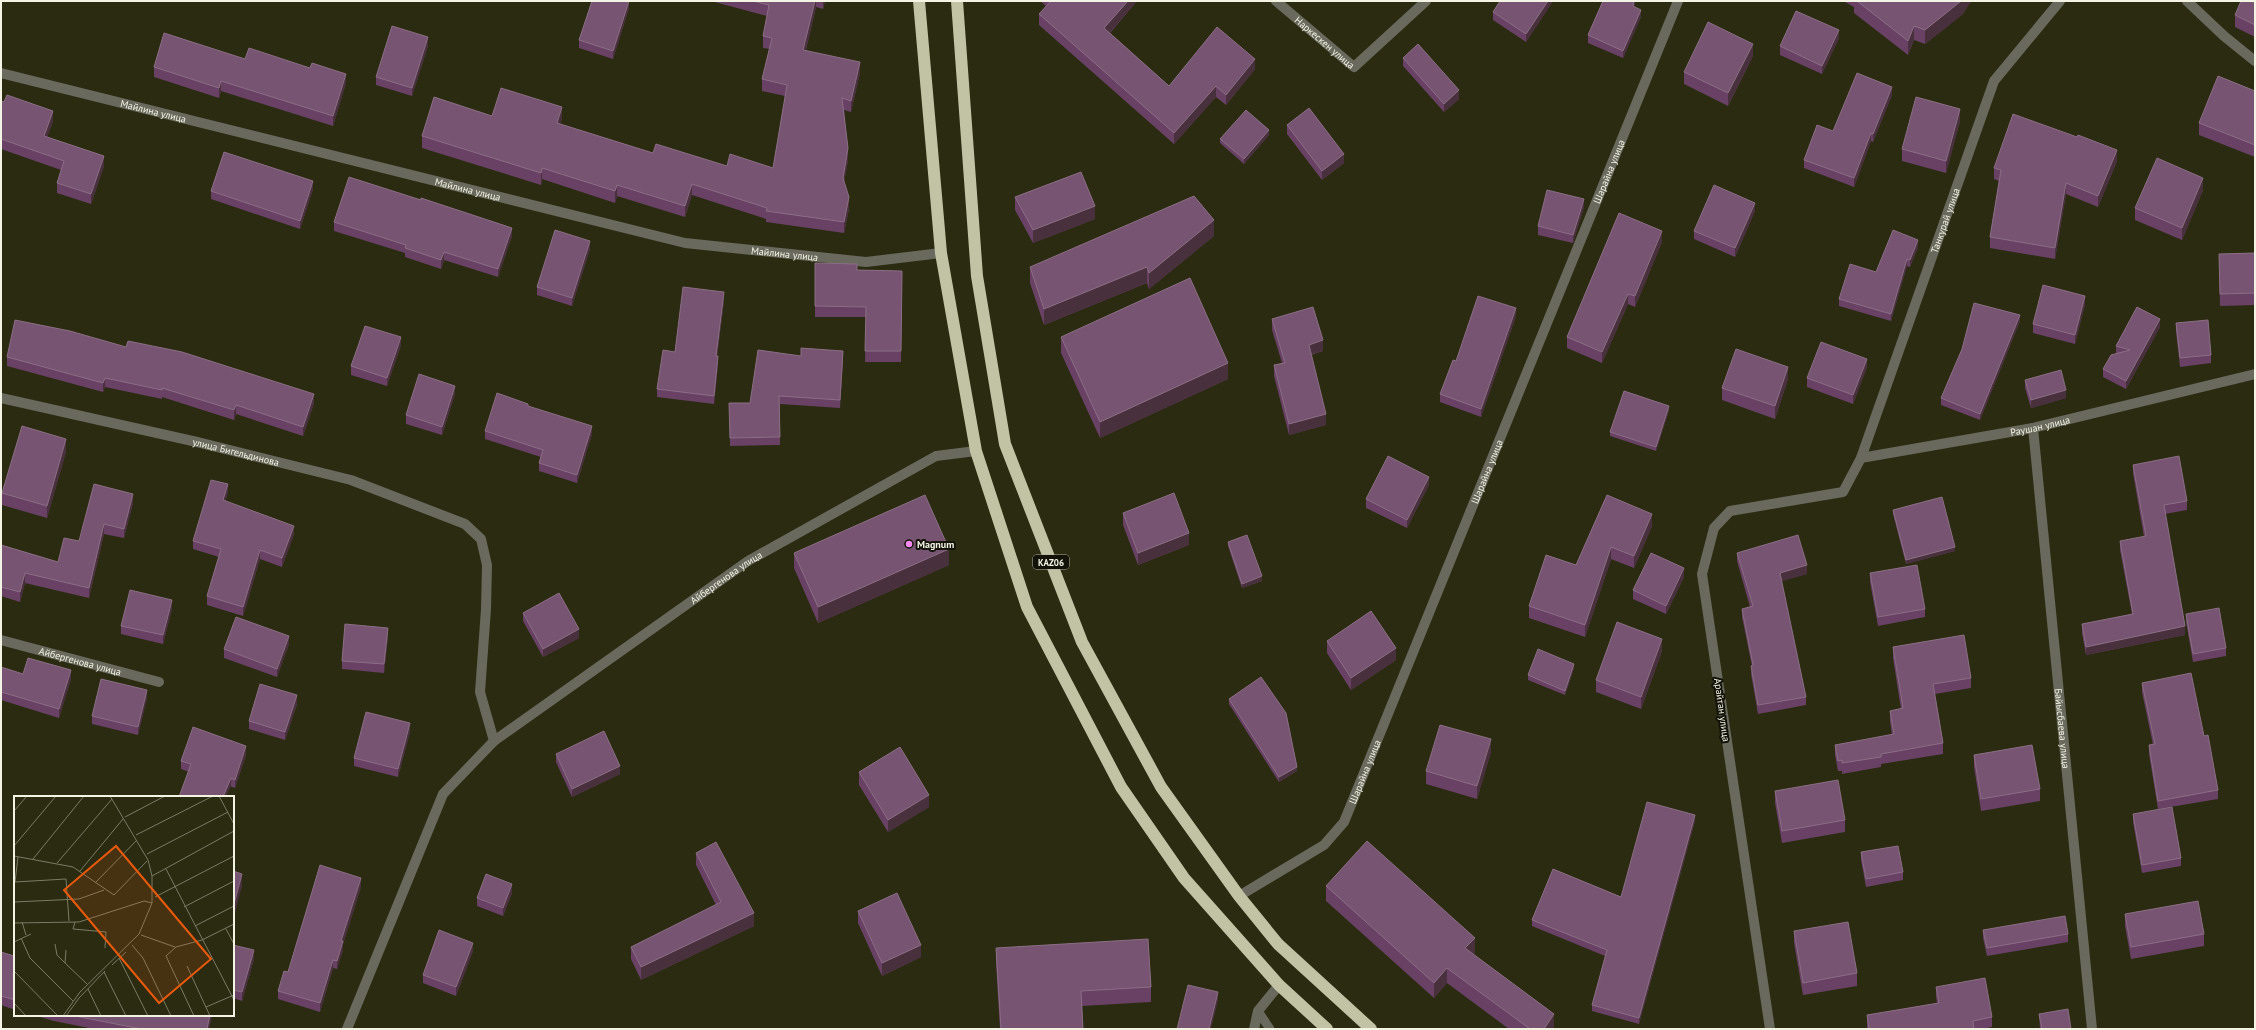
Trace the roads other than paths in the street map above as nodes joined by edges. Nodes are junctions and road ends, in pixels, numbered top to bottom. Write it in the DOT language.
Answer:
graph roads {
  1 [pos="919,1"];
  2 [pos="957,1"];
  3 [pos="1276,1"];
  4 [pos="1426,1"];
  5 [pos="1678,1"];
  6 [pos="2060,1"];
  7 [pos="2187,1"];
  8 [pos="2255,60"];
  9 [pos="1,73"];
  10 [pos="941,253"];
  11 [pos="2255,374"];
  12 [pos="1,398"];
  13 [pos="2033,428"];
  14 [pos="976,451"];
  15 [pos="1861,458"];
  16 [pos="1,640"];
  17 [pos="159,682"];
  18 [pos="494,741"];
  19 [pos="1239,896"];
  20 [pos="1279,985"];
  21 [pos="1258,1011"];
  22 [pos="347,1029"];
  23 [pos="1254,1029"];
  24 [pos="1270,1029"];
  25 [pos="1327,1029"];
  26 [pos="1371,1029"];
  27 [pos="1770,1029"];
  28 [pos="2092,1029"];
  1 -- 10 [label="highway"];
  2 -- 19 [label="highway, KАZ06"];
  3 -- 4 [label="street, Наркескен улица"];
  5 -- 19 [label="street, Шарайна улица"];
  6 -- 15 [label="street, Танкурай улица"];
  7 -- 8 [label="street"];
  9 -- 10 [label="street, Майлина улица"];
  10 -- 14 [label="highway"];
  11 -- 13 [label="street, Раушан улица"];
  12 -- 18 [label="street, улица Бигельдинова"];
  13 -- 15 [label="street, Раушан улица"];
  13 -- 28 [label="street, Байысбаева улица"];
  14 -- 18 [label="street, Айбергенова улица"];
  14 -- 20 [label="highway"];
  15 -- 27 [label="street, Арайтан улица"];
  16 -- 17 [label="street, Айбергенова улица"];
  18 -- 22 [label="street, Айбергенова улица"];
  19 -- 26 [label="highway, KАZ06"];
  20 -- 21 [label="street"];
  20 -- 25 [label="highway"];
  21 -- 23 [label="street"];
  21 -- 24 [label="lane"];
}
